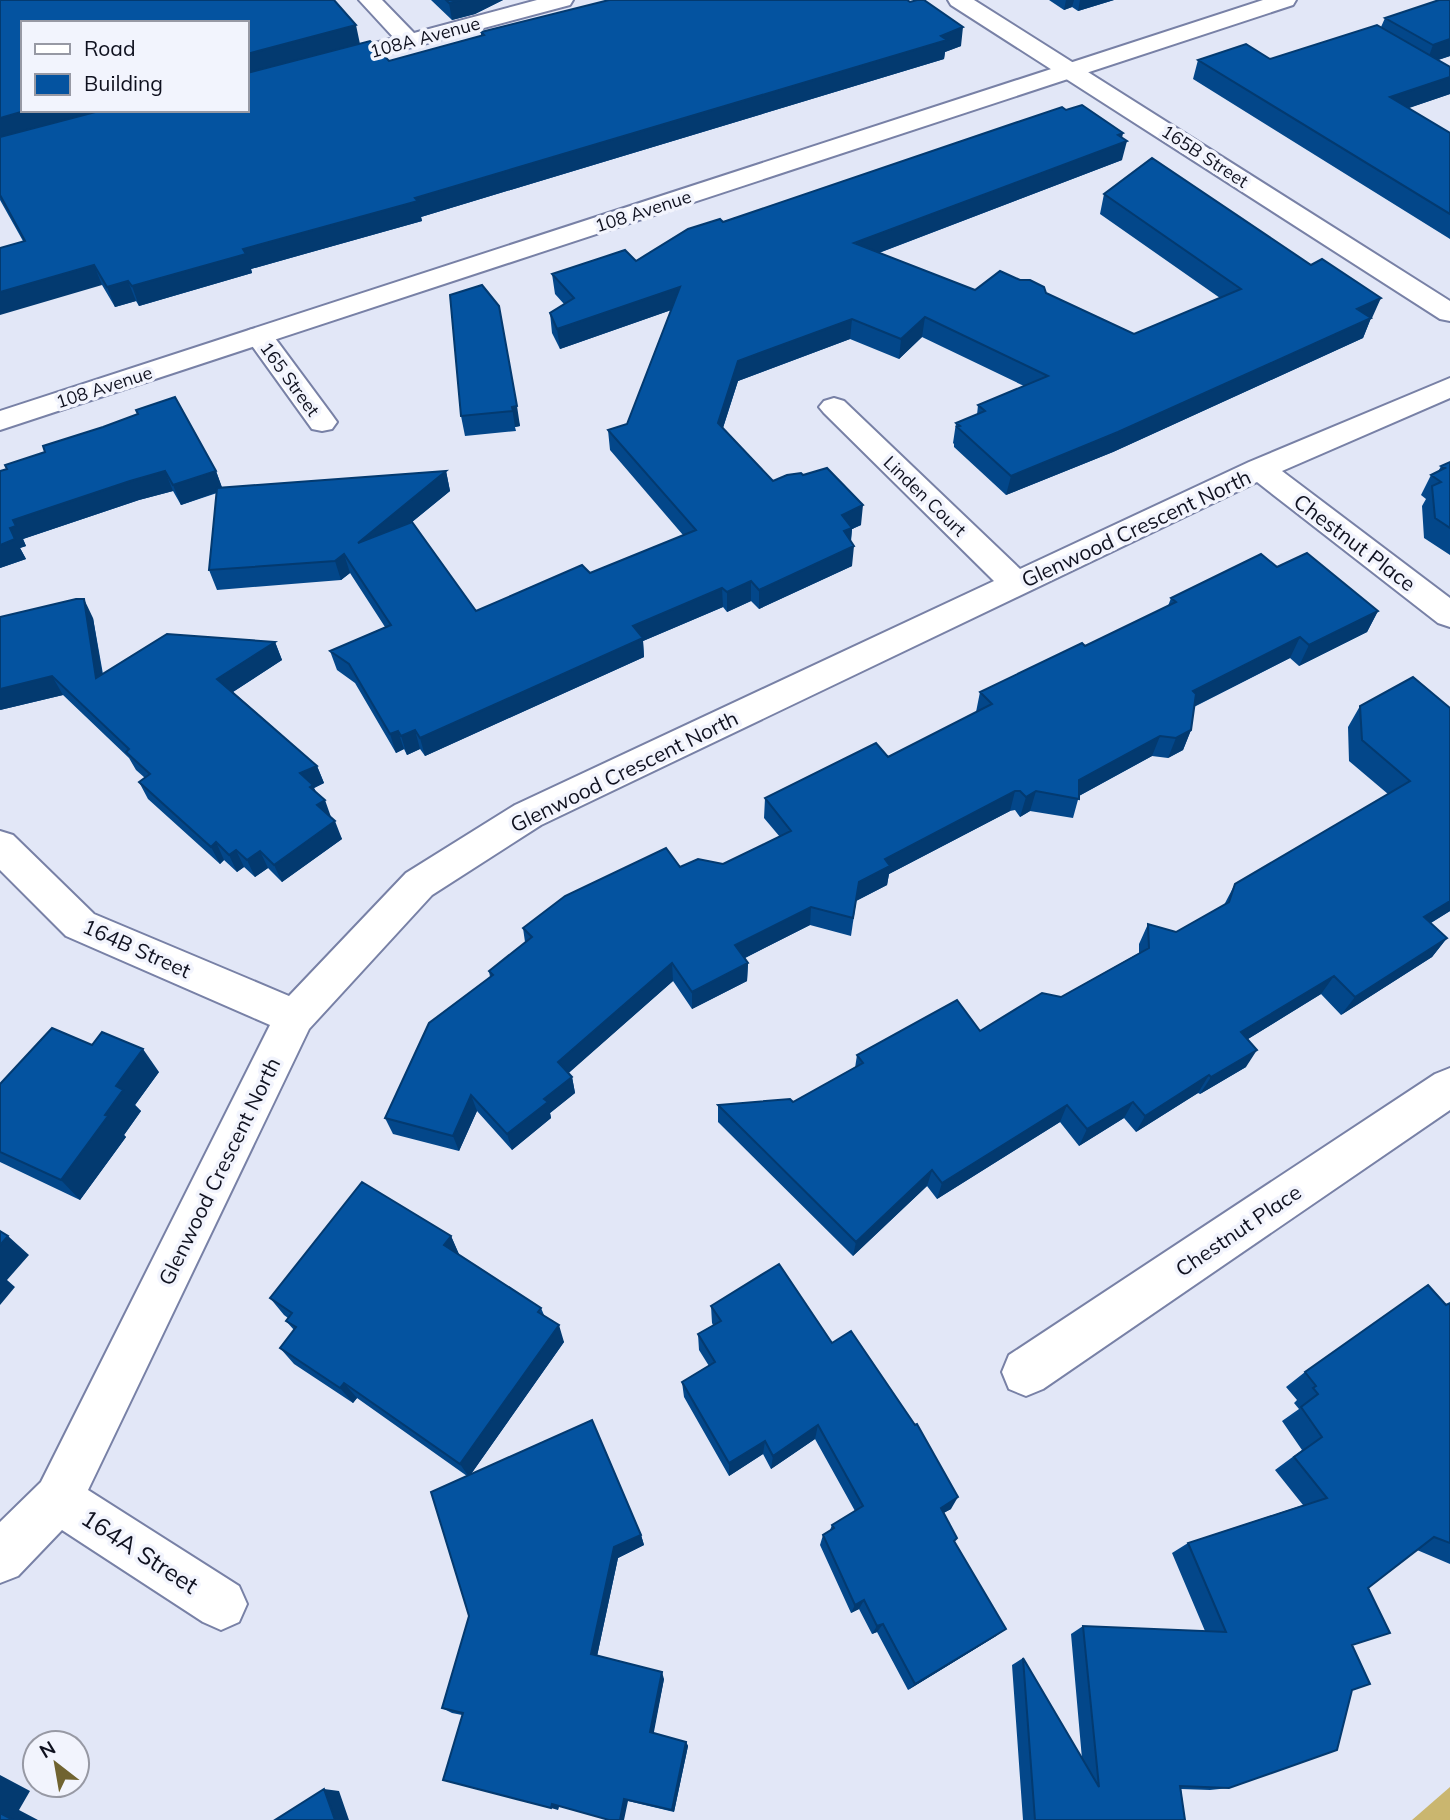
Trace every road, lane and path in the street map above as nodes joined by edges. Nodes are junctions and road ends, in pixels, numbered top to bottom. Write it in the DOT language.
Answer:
graph roads {
  1 [pos="370,0"];
  2 [pos="562,0"];
  3 [pos="959,0"];
  4 [pos="1285,0"];
  5 [pos="409,41"];
  6 [pos="1071,71"];
  7 [pos="248,84"];
  8 [pos="1450,313"];
  9 [pos="259,336"];
  10 [pos="1450,387"];
  11 [pos="834,407"];
  12 [pos="0,421"];
  13 [pos="322,422"];
  14 [pos="1260,469"];
  15 [pos="1017,585"];
  16 [pos="1450,615"];
  17 [pos="0,846"];
  18 [pos="295,1017"];
  19 [pos="1450,1087"];
  20 [pos="1026,1372"];
  21 [pos="58,1499"];
  22 [pos="0,1558"];
  23 [pos="221,1604"];
  1 -- 5 [label="street"];
  2 -- 5 [label="street, 108A Avenue"];
  3 -- 6 [label="street, 165B Street"];
  4 -- 6 [label="street, 108 Avenue"];
  5 -- 7 [label="street, 108A Avenue"];
  6 -- 8 [label="street, 165B Street"];
  6 -- 9 [label="street, 108 Avenue"];
  9 -- 12 [label="street, 108 Avenue"];
  9 -- 13 [label="street, 165 Street"];
  10 -- 14 [label="street, Glenwood Crescent North"];
  11 -- 15 [label="street, Linden Court"];
  14 -- 15 [label="street, Glenwood Crescent North"];
  14 -- 16 [label="street, Chestnut Place"];
  15 -- 18 [label="street, Glenwood Crescent North"];
  17 -- 18 [label="street, 164B Street"];
  18 -- 21 [label="street, Glenwood Crescent North"];
  19 -- 20 [label="street, Chestnut Place"];
  21 -- 22 [label="street, Glenwood Crescent North"];
  21 -- 23 [label="street, 164A Street"];
}
